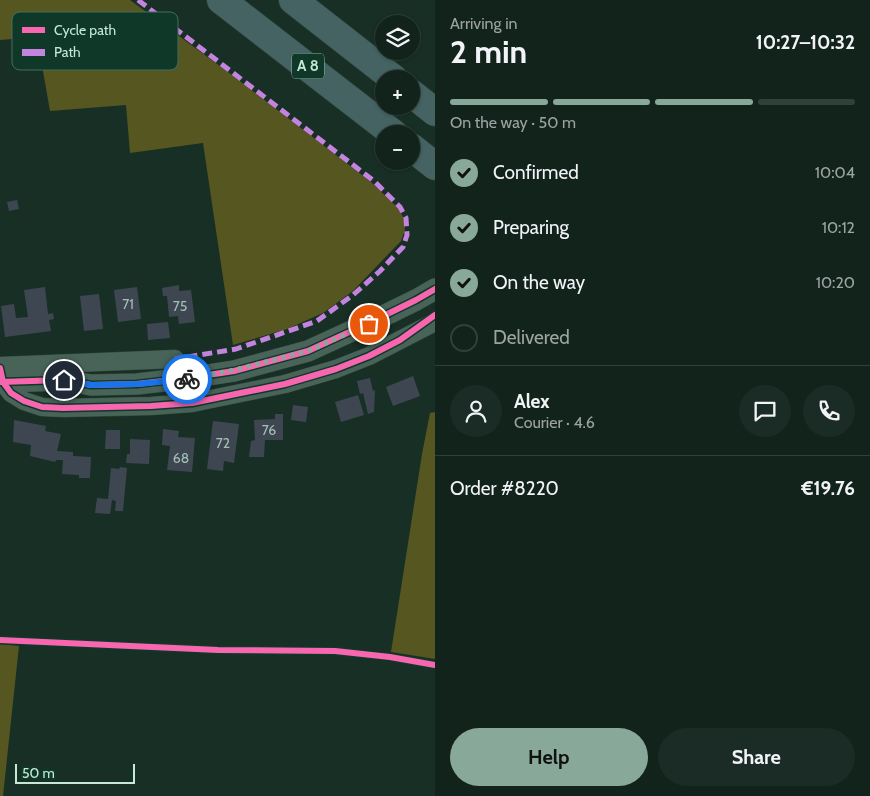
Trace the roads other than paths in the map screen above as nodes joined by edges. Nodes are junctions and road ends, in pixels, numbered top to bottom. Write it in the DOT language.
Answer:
graph roads {
  1 [pos="221,0"];
  2 [pos="293,0"];
  3 [pos="382,70"];
  4 [pos="420,100"];
  5 [pos="435,112"];
  6 [pos="382,125"];
  7 [pos="420,154"];
  8 [pos="435,166"];
  9 [pos="435,289"];
  10 [pos="435,322"];
  11 [pos="175,359"];
  12 [pos="1,374"];
  1 -- 6 [label="highway, A 8"];
  2 -- 3 [label="highway, A 8"];
  4 -- 5 [label="highway"];
  7 -- 8 [label="highway"];
  9 -- 12 [label="street"];
  10 -- 12 [label="street"];
  11 -- 12 [label="street"];
}
